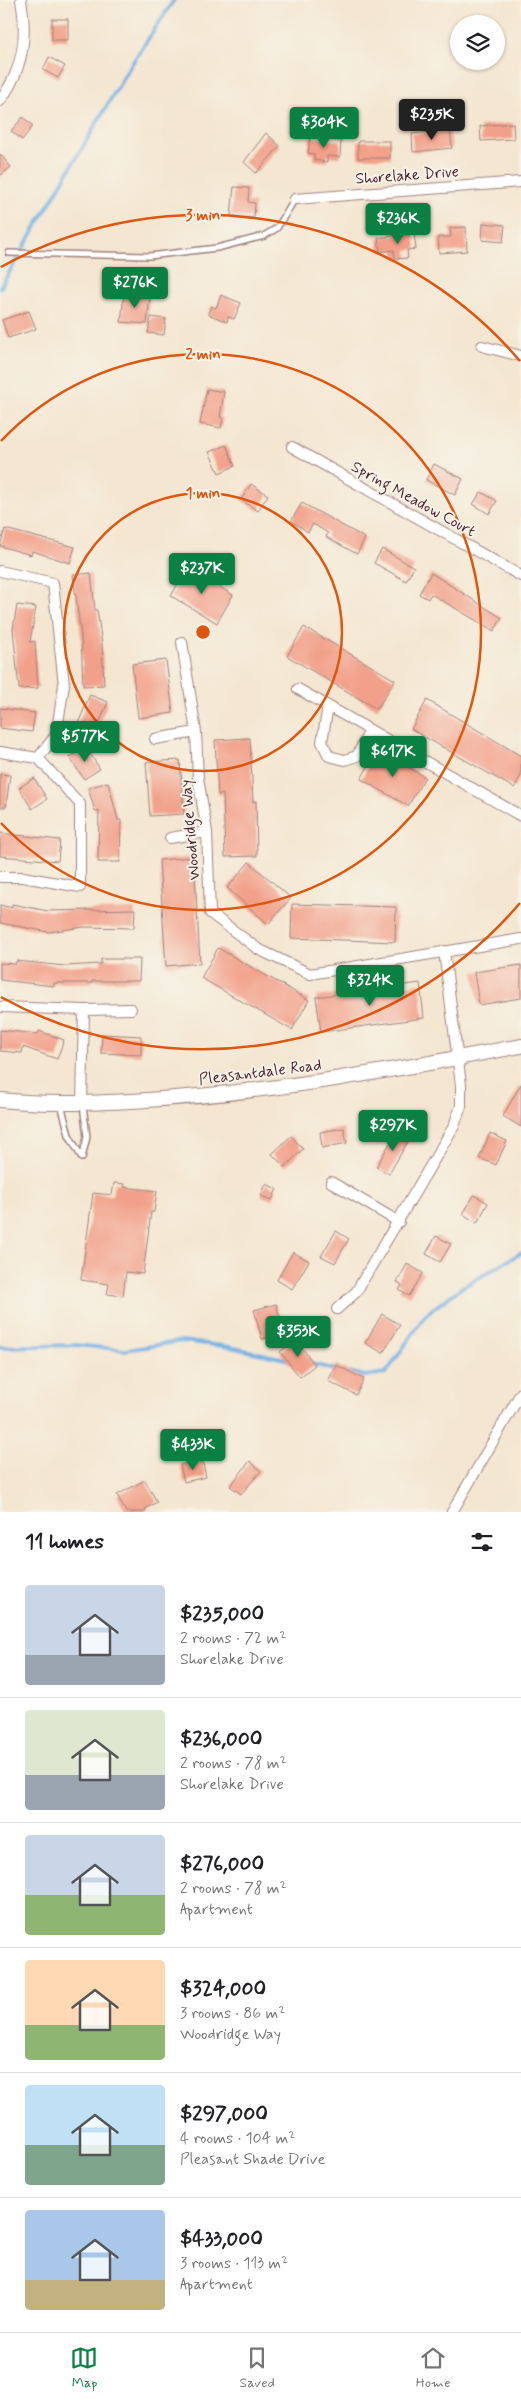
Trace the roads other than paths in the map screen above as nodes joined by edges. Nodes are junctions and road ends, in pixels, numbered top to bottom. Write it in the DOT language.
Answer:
graph roads {
  1 [pos="22,0"];
  2 [pos="0,100"];
  3 [pos="521,182"];
  4 [pos="295,199"];
  5 [pos="9,253"];
  6 [pos="482,346"];
  7 [pos="521,356"];
  8 [pos="292,447"];
  9 [pos="0,570"];
  10 [pos="521,576"];
  11 [pos="182,642"];
  12 [pos="298,689"];
  13 [pos="328,706"];
  14 [pos="370,730"];
  15 [pos="196,732"];
  16 [pos="155,739"];
  17 [pos="0,752"];
  18 [pos="38,758"];
  19 [pos="521,816"];
  20 [pos="207,832"];
  21 [pos="170,838"];
  22 [pos="0,877"];
  23 [pos="521,939"];
  24 [pos="444,951"];
  25 [pos="0,1007"];
  26 [pos="130,1009"];
  27 [pos="84,1010"];
  28 [pos="521,1046"];
  29 [pos="458,1058"];
  30 [pos="0,1100"];
  31 [pos="82,1103"];
  32 [pos="61,1104"];
  33 [pos="331,1182"];
  34 [pos="399,1222"];
  35 [pos="337,1309"];
  36 [pos="521,1393"];
  37 [pos="452,1512"];
  1 -- 2 [label="street"];
  3 -- 4 [label="street, Shorelake Drive"];
  4 -- 5 [label="lane"];
  6 -- 7 [label="street"];
  8 -- 10 [label="street, Spring Meadow Court"];
  9 -- 18 [label="street"];
  11 -- 15 [label="street, Woodridge Way"];
  12 -- 13 [label="street"];
  13 -- 14 [label="street"];
  13 -- 14 [label="street"];
  14 -- 19 [label="street"];
  15 -- 16 [label="street"];
  15 -- 20 [label="street, Woodridge Way"];
  17 -- 18 [label="street"];
  18 -- 22 [label="street"];
  20 -- 21 [label="street"];
  20 -- 24 [label="street, Woodridge Way"];
  23 -- 24 [label="street, Woodridge Way"];
  24 -- 29 [label="street"];
  25 -- 27 [label="street"];
  26 -- 27 [label="street"];
  27 -- 31 [label="street"];
  28 -- 29 [label="main road, Pleasantdale Road"];
  29 -- 31 [label="main road, Pleasantdale Road"];
  29 -- 34 [label="street"];
  30 -- 32 [label="main road, Pleasantdale Road"];
  31 -- 32 [label="main road, Pleasantdale Road"];
  31 -- 32 [label="lane"];
  33 -- 34 [label="street"];
  34 -- 35 [label="street"];
  36 -- 37 [label="street"];
}
